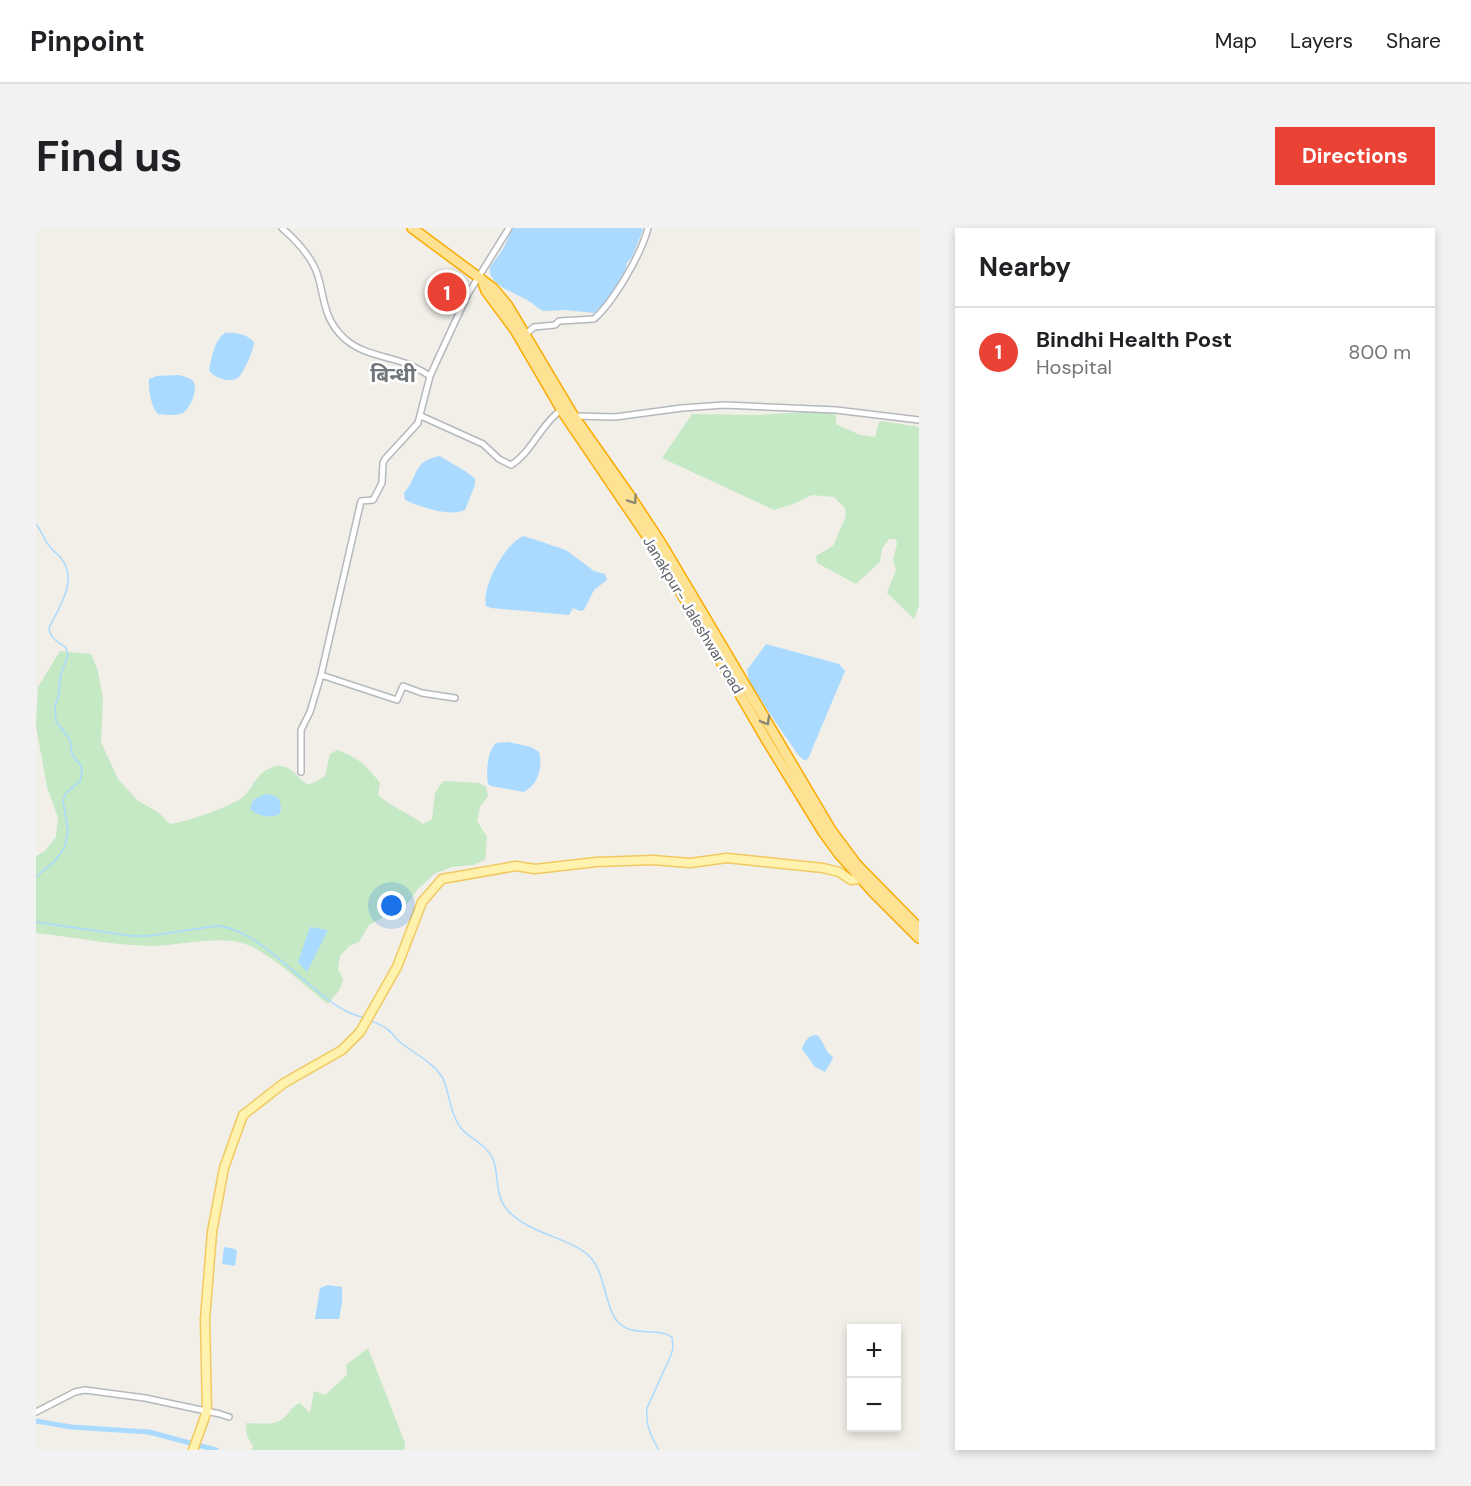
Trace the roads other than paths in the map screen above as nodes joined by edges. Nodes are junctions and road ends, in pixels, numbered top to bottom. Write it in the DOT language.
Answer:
graph roads {
  1 [pos="282,228"];
  2 [pos="412,228"];
  3 [pos="509,228"];
  4 [pos="647,228"];
  5 [pos="480,279"];
  6 [pos="526,334"];
  7 [pos="430,376"];
  8 [pos="561,410"];
  9 [pos="421,416"];
  10 [pos="573,416"];
  11 [pos="919,420"];
  12 [pos="321,675"];
  13 [pos="455,698"];
  14 [pos="301,772"];
  15 [pos="864,877"];
  16 [pos="919,928"];
  17 [pos="919,938"];
  18 [pos="207,1411"];
  19 [pos="36,1412"];
  20 [pos="229,1417"];
  21 [pos="193,1450"];
  1 -- 7 [label="street"];
  2 -- 5 [label="highway, Janakpur- Jaleshwar road"];
  3 -- 5 [label="street"];
  4 -- 6 [label="street"];
  5 -- 6 [label="highway, Janakpur- Jaleshwar road"];
  5 -- 7 [label="street"];
  5 -- 8 [label="highway, Janakpur- Jaleshwar road"];
  6 -- 10 [label="highway, Janakpur- Jaleshwar road"];
  7 -- 9 [label="street"];
  8 -- 9 [label="street"];
  8 -- 15 [label="highway, Janakpur- Jaleshwar road"];
  9 -- 12 [label="street"];
  10 -- 11 [label="street"];
  10 -- 15 [label="highway, Janakpur- Jaleshwar road, one-way"];
  12 -- 13 [label="street"];
  12 -- 14 [label="street"];
  15 -- 16 [label="highway, Janakpur- Jaleshwar road"];
  15 -- 17 [label="highway, Janakpur- Jaleshwar road"];
  15 -- 18 [label="main road"];
  18 -- 19 [label="street"];
  18 -- 20 [label="street"];
  18 -- 21 [label="main road"];
}
